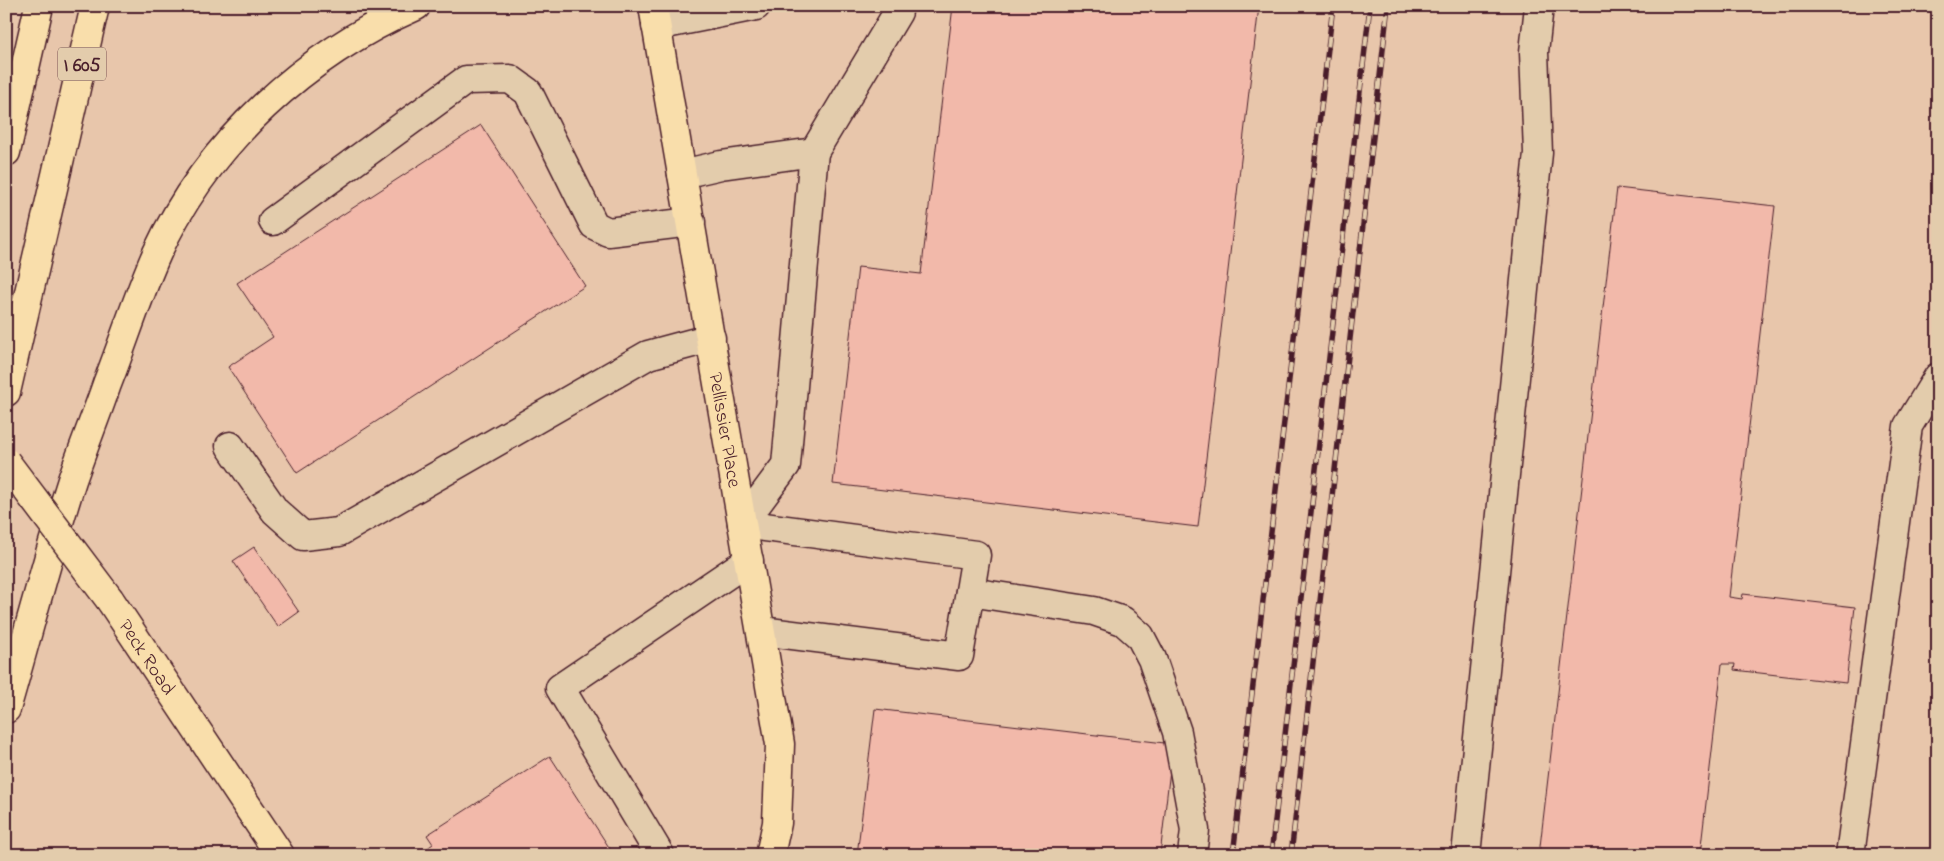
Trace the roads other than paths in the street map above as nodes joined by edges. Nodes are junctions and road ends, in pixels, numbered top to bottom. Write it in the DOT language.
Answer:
graph roads {
  1 [pos="39,6"];
  2 [pos="95,6"];
  3 [pos="416,6"];
  4 [pos="756,6"];
  5 [pos="898,6"];
  6 [pos="1540,6"];
  7 [pos="700,12"];
  8 [pos="654,16"];
  9 [pos="6,152"];
  10 [pos="814,152"];
  11 [pos="682,174"];
  12 [pos="273,221"];
  13 [pos="691,222"];
  14 [pos="710,338"];
  15 [pos="1938,377"];
  16 [pos="6,392"];
  17 [pos="230,446"];
  18 [pos="6,462"];
  19 [pos="742,524"];
  20 [pos="748,560"];
  21 [pos="970,592"];
  22 [pos="761,631"];
  23 [pos="6,709"];
  24 [pos="280,855"];
  25 [pos="660,855"];
  26 [pos="770,855"];
  27 [pos="1192,855"];
  28 [pos="1466,855"];
  29 [pos="1850,855"];
  1 -- 9 [label="main road"];
  2 -- 16 [label="main road, I 605"];
  3 -- 23 [label="main road"];
  4 -- 7 [label="lane"];
  5 -- 10 [label="lane"];
  6 -- 28 [label="lane"];
  7 -- 8 [label="lane"];
  8 -- 11 [label="main road, Pellissier Place"];
  10 -- 11 [label="lane"];
  10 -- 19 [label="lane"];
  11 -- 13 [label="main road, Pellissier Place"];
  12 -- 13 [label="lane"];
  13 -- 14 [label="main road, Pellissier Place"];
  14 -- 17 [label="lane"];
  14 -- 19 [label="main road, Pellissier Place"];
  15 -- 29 [label="lane"];
  18 -- 24 [label="main road, Peck Road, bridge"];
  19 -- 20 [label="main road, Pellissier Place"];
  19 -- 21 [label="lane"];
  20 -- 22 [label="main road, Pellissier Place"];
  20 -- 25 [label="lane"];
  21 -- 22 [label="lane"];
  21 -- 27 [label="lane"];
  22 -- 26 [label="main road, Pellissier Place"];
}
